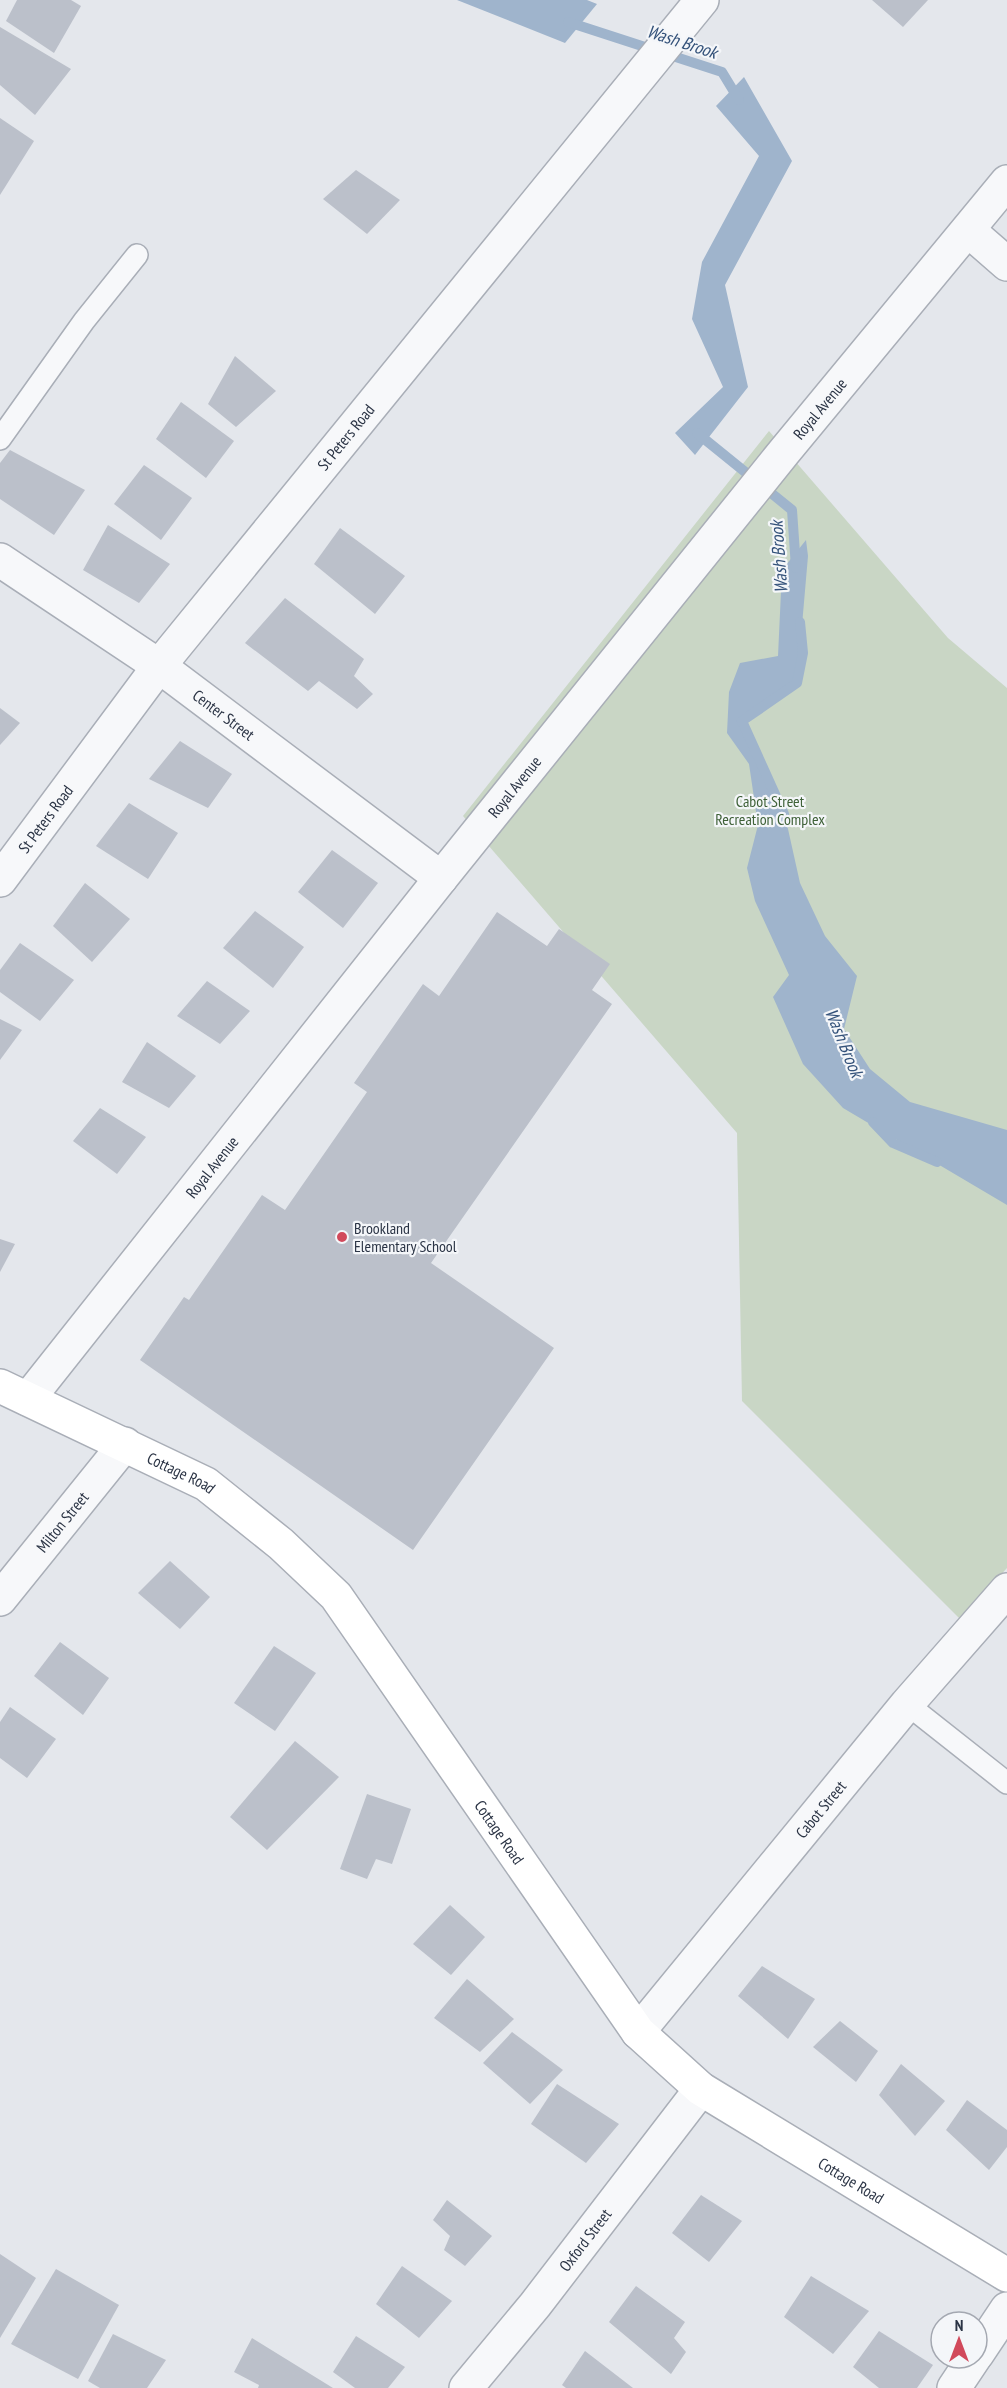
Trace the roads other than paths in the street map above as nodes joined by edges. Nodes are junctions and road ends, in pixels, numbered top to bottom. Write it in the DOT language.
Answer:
graph roads {
  1 [pos="702,0"];
  2 [pos="1007,182"];
  3 [pos="968,230"];
  4 [pos="137,255"];
  5 [pos="1007,264"];
  6 [pos="0,439"];
  7 [pos="0,560"];
  8 [pos="159,666"];
  9 [pos="441,878"];
  10 [pos="0,880"];
  11 [pos="14,1392"];
  12 [pos="125,1444"];
  13 [pos="1007,1590"];
  14 [pos="0,1599"];
  15 [pos="908,1704"];
  16 [pos="1007,1783"];
  17 [pos="638,2032"];
  18 [pos="701,2089"];
  19 [pos="1007,2275"];
  20 [pos="1007,2309"];
  21 [pos="989,2336"];
  22 [pos="966,2370"];
  23 [pos="466,2388"];
  24 [pos="954,2388"];
  1 -- 8 [label="street, St Peters Road"];
  2 -- 3 [label="street, Royal Avenue"];
  3 -- 5 [label="street"];
  3 -- 9 [label="street, Royal Avenue"];
  4 -- 6 [label="lane"];
  7 -- 8 [label="street, Center Street"];
  8 -- 9 [label="street, Center Street"];
  8 -- 10 [label="street, St Peters Road"];
  9 -- 11 [label="street, Royal Avenue"];
  11 -- 12 [label="main road, Cottage Road"];
  12 -- 14 [label="street, Milton Street"];
  12 -- 17 [label="main road, Cottage Road"];
  13 -- 15 [label="street, Cabot Street"];
  15 -- 16 [label="lane"];
  15 -- 17 [label="street, Cabot Street"];
  17 -- 18 [label="main road, Cottage Road"];
  18 -- 19 [label="main road, Cottage Road"];
  18 -- 23 [label="street, Oxford Street"];
  20 -- 21 [label="street"];
  22 -- 24 [label="street"];
}
